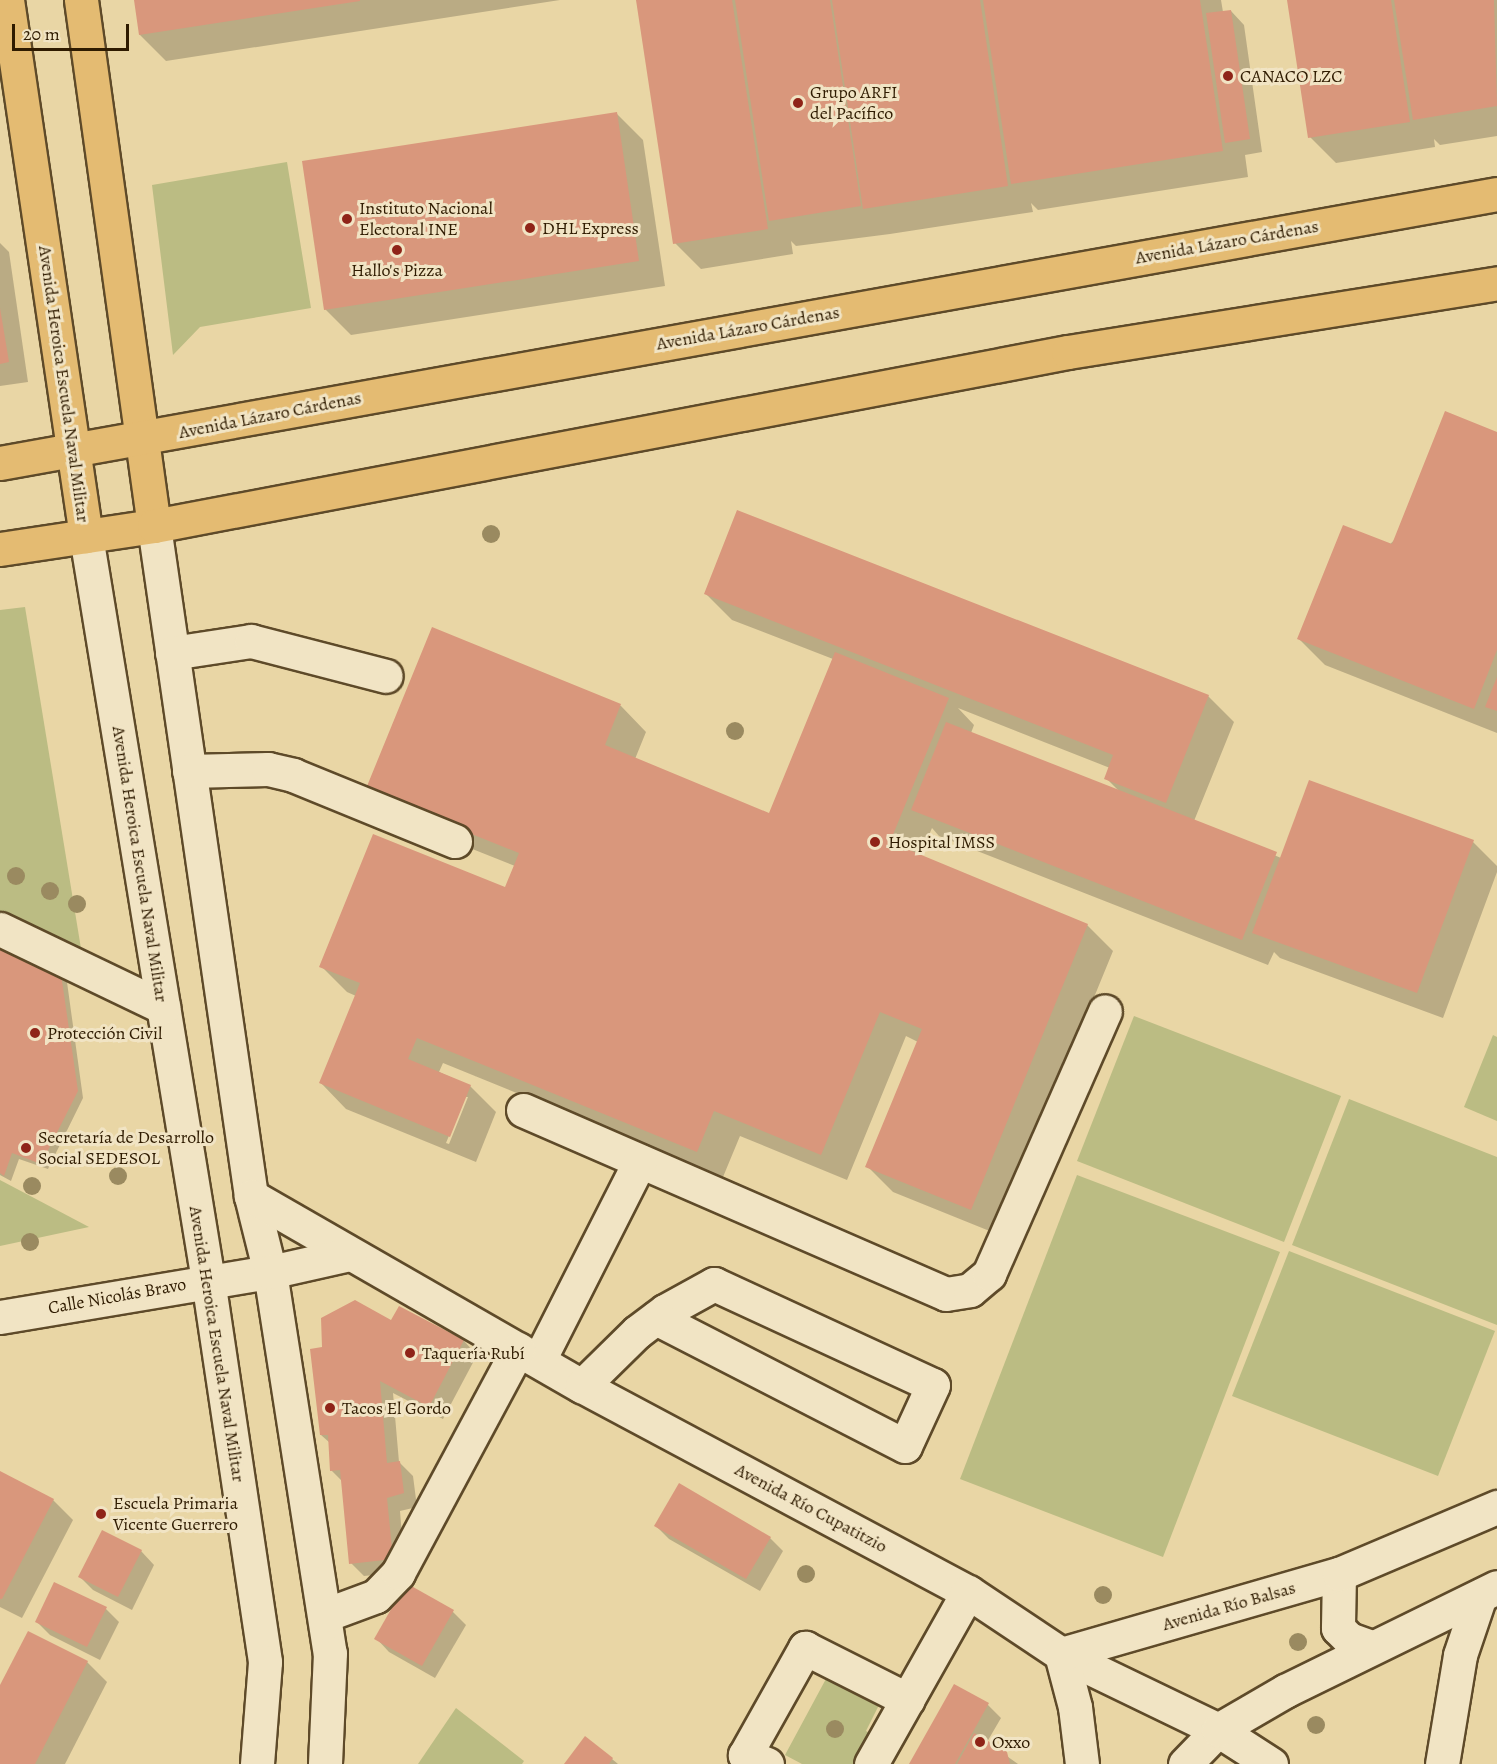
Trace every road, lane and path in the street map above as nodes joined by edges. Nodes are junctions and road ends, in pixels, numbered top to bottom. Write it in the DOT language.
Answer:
graph roads {
  1 [pos="7,0"];
  2 [pos="81,0"];
  3 [pos="1497,194"];
  4 [pos="1497,283"];
  5 [pos="142,440"];
  6 [pos="73,451"];
  7 [pos="0,463"];
  8 [pos="154,526"];
  9 [pos="86,536"];
  10 [pos="0,549"];
  11 [pos="172,653"];
  12 [pos="386,676"];
  13 [pos="189,771"];
  14 [pos="455,841"];
  15 [pos="0,929"];
  16 [pos="163,1007"];
  17 [pos="1105,1011"];
  18 [pos="523,1110"];
  19 [pos="640,1161"];
  20 [pos="251,1196"];
  21 [pos="350,1254"];
  22 [pos="270,1272"];
  23 [pos="208,1280"];
  24 [pos="0,1317"];
  25 [pos="656,1318"];
  26 [pos="528,1354"];
  27 [pos="582,1386"];
  28 [pos="1497,1507"];
  29 [pos="1339,1574"];
  30 [pos="968,1592"];
  31 [pos="1488,1592"];
  32 [pos="325,1615"];
  33 [pos="1371,1647"];
  34 [pos="1061,1654"];
  35 [pos="908,1700"];
  36 [pos="1218,1730"];
  37 [pos="758,1762"];
  38 [pos="257,1764"];
  39 [pos="326,1764"];
  40 [pos="871,1764"];
  41 [pos="1082,1764"];
  42 [pos="1185,1764"];
  43 [pos="1271,1764"];
  44 [pos="1442,1764"];
  1 -- 6 [label="main road, Avenida Heroica Escuela Naval Militar"];
  2 -- 5 [label="main road"];
  3 -- 5 [label="main road, Avenida Lázaro Cárdenas"];
  4 -- 8 [label="main road"];
  5 -- 6 [label="main road, Avenida Lázaro Cárdenas"];
  5 -- 8 [label="main road"];
  6 -- 7 [label="main road, Avenida Lázaro Cárdenas"];
  6 -- 9 [label="main road, Avenida Heroica Escuela Naval Militar"];
  8 -- 9 [label="main road"];
  8 -- 11 [label="street"];
  9 -- 10 [label="main road"];
  9 -- 16 [label="street, Avenida Heroica Escuela Naval Militar"];
  11 -- 12 [label="street"];
  11 -- 13 [label="street"];
  13 -- 14 [label="street"];
  13 -- 20 [label="street"];
  15 -- 16 [label="street"];
  16 -- 23 [label="street, Avenida Heroica Escuela Naval Militar"];
  17 -- 19 [label="street"];
  18 -- 19 [label="street"];
  19 -- 26 [label="street"];
  20 -- 21 [label="street, Avenida Río Cupatitzio"];
  20 -- 22 [label="street"];
  21 -- 22 [label="street, Calle Nicolás Bravo"];
  21 -- 26 [label="street, Avenida Río Cupatitzio"];
  22 -- 23 [label="street, Calle Nicolás Bravo"];
  22 -- 32 [label="street"];
  23 -- 24 [label="street, Calle Nicolás Bravo"];
  23 -- 38 [label="street, Avenida Heroica Escuela Naval Militar"];
  25 -- 25 [label="street"];
  25 -- 27 [label="street"];
  26 -- 27 [label="street, Avenida Río Cupatitzio"];
  26 -- 32 [label="street"];
  27 -- 30 [label="street, Avenida Río Cupatitzio"];
  28 -- 29 [label="street, Avenida Río Balsas"];
  29 -- 33 [label="street"];
  29 -- 34 [label="street, Avenida Río Balsas"];
  30 -- 34 [label="street, Avenida Río Cupatitzio"];
  30 -- 35 [label="street"];
  31 -- 33 [label="street"];
  31 -- 44 [label="street"];
  32 -- 39 [label="street"];
  33 -- 36 [label="street"];
  34 -- 36 [label="street, Avenida Río Cupatitzio"];
  34 -- 41 [label="street"];
  35 -- 37 [label="street"];
  35 -- 40 [label="street"];
  36 -- 42 [label="street"];
  36 -- 43 [label="street, Avenida Río Cupatitzio"];
}
